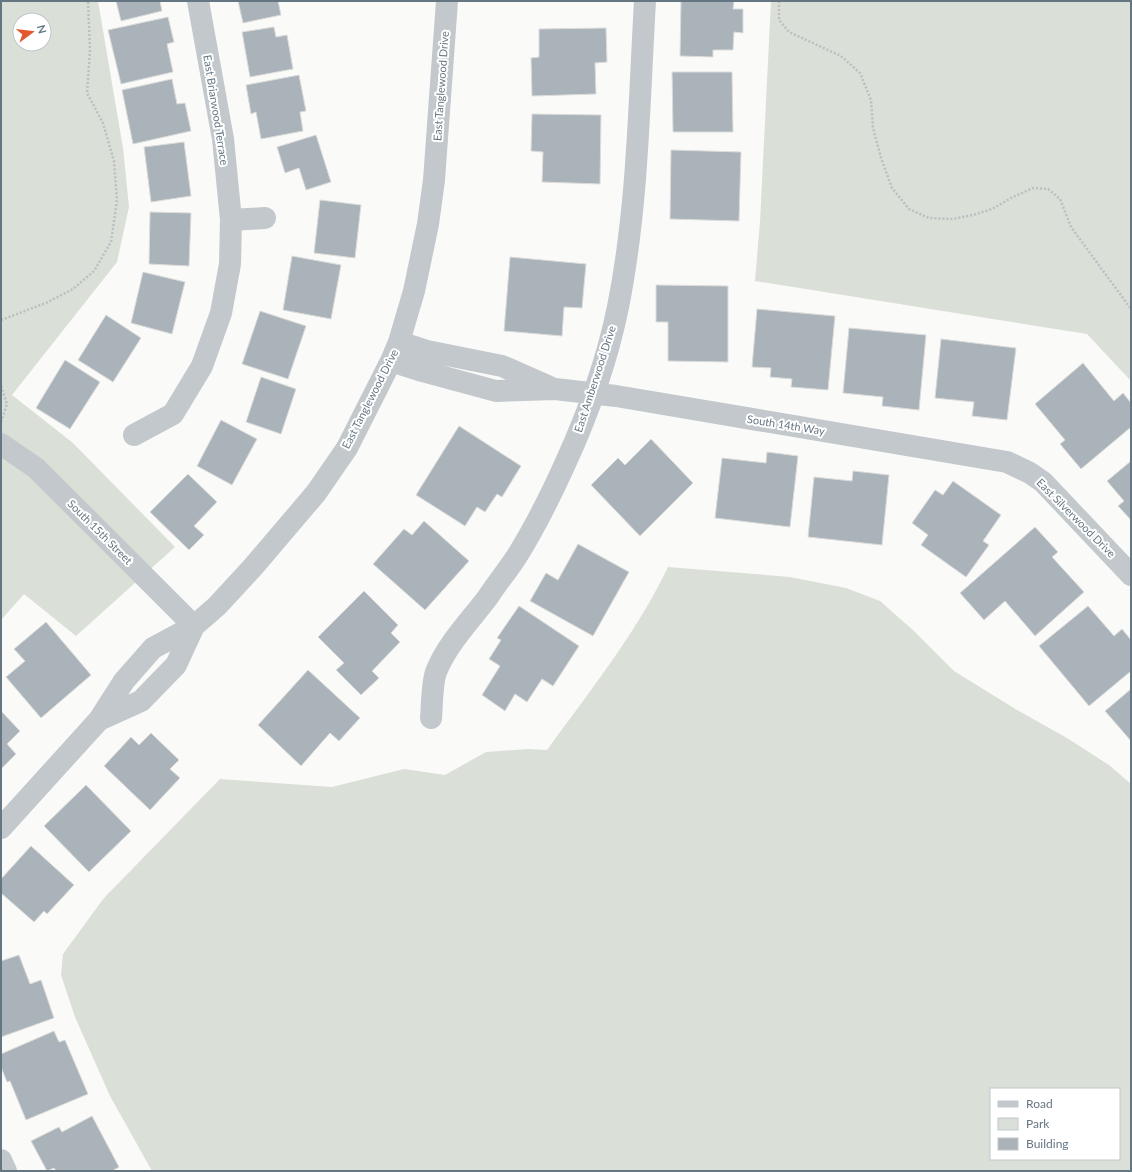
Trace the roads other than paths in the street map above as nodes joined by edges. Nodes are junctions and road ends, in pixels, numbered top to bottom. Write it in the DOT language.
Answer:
graph roads {
  1 [pos="198,1"];
  2 [pos="447,1"];
  3 [pos="645,1"];
  4 [pos="265,218"];
  5 [pos="231,220"];
  6 [pos="395,351"];
  7 [pos="480,362"];
  8 [pos="475,386"];
  9 [pos="554,389"];
  10 [pos="593,394"];
  11 [pos="134,435"];
  12 [pos="1,444"];
  13 [pos="1017,465"];
  14 [pos="1131,575"];
  15 [pos="194,626"];
  16 [pos="137,666"];
  17 [pos="156,686"];
  18 [pos="431,718"];
  19 [pos="100,720"];
  20 [pos="1,828"];
  21 [pos="1,1160"];
  22 [pos="6,1171"];
  1 -- 5 [label="street, East Briarwood Terrace"];
  2 -- 6 [label="street, East Tanglewood Drive"];
  3 -- 10 [label="street, East Amberwood Drive"];
  4 -- 5 [label="street"];
  5 -- 11 [label="street, East Briarwood Terrace"];
  6 -- 7 [label="street, South 14th Way"];
  6 -- 8 [label="street, South 14th Way"];
  6 -- 15 [label="street, East Tanglewood Drive"];
  7 -- 8 [label="street"];
  7 -- 9 [label="street, South 14th Way"];
  8 -- 9 [label="street, South 14th Way"];
  9 -- 10 [label="street, South 14th Way"];
  10 -- 13 [label="street, South 14th Way"];
  10 -- 18 [label="street, East Amberwood Drive"];
  12 -- 15 [label="street, South 15th Street"];
  13 -- 14 [label="street, East Silverwood Drive"];
  15 -- 16 [label="street"];
  15 -- 17 [label="street"];
  16 -- 17 [label="street"];
  16 -- 19 [label="street"];
  17 -- 19 [label="street"];
  19 -- 20 [label="street"];
  21 -- 22 [label="street"];
}
